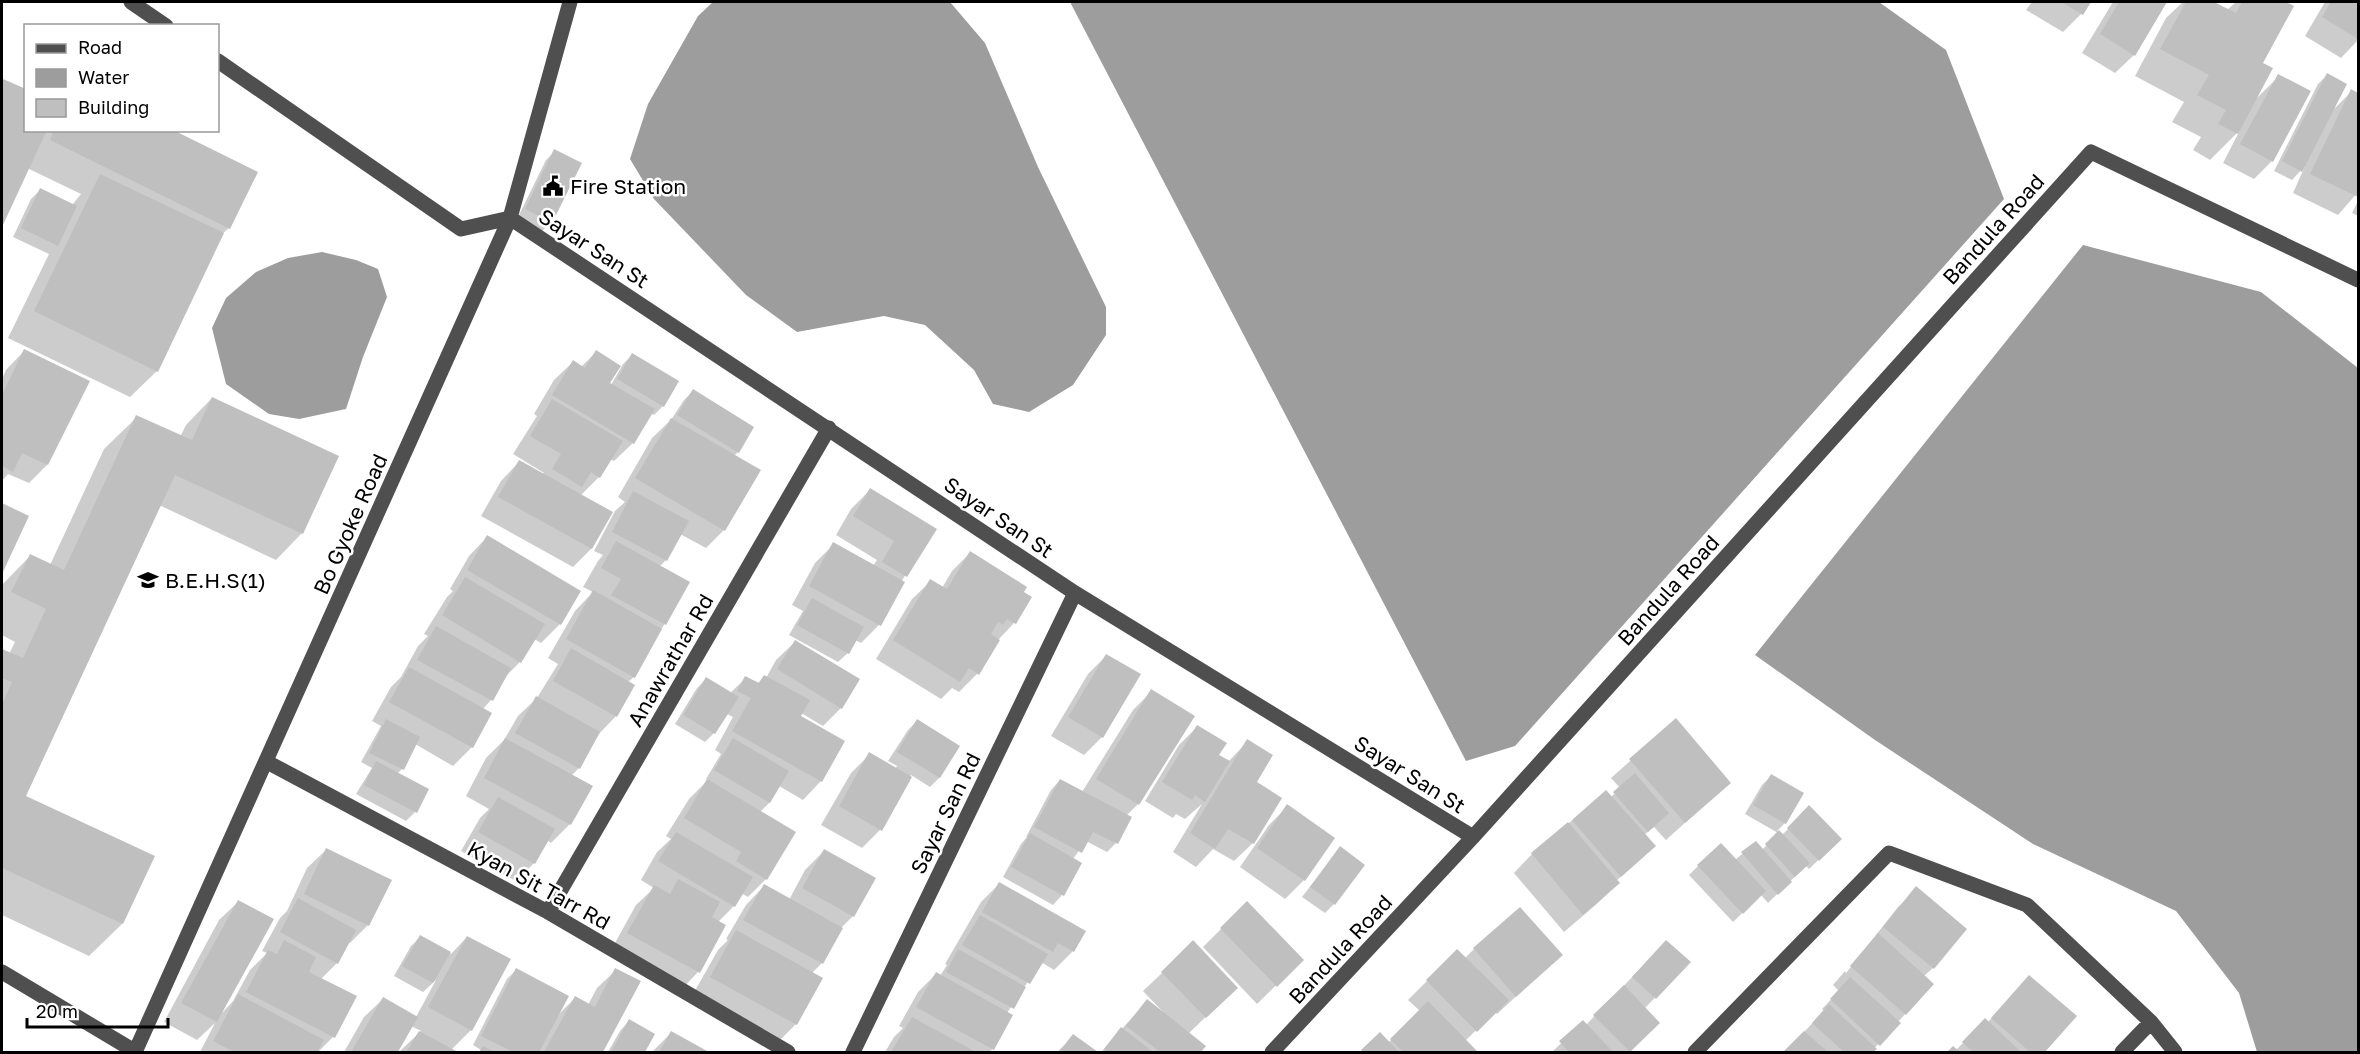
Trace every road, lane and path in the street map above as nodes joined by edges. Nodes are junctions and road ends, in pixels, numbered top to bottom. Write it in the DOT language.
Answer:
graph roads {
  1 [pos="131,2"];
  2 [pos="570,2"];
  3 [pos="163,24"];
  4 [pos="219,62"];
  5 [pos="510,218"];
  6 [pos="2358,280"];
  7 [pos="829,428"];
  8 [pos="1075,593"];
  9 [pos="267,762"];
  10 [pos="1473,837"];
  11 [pos="548,912"];
  12 [pos="2,972"];
  13 [pos="2151,1022"];
  14 [pos="135,1052"];
  15 [pos="788,1053"];
  16 [pos="853,1053"];
  17 [pos="1272,1053"];
  18 [pos="1695,1053"];
  19 [pos="2122,1053"];
  20 [pos="2175,1053"];
  1 -- 3 [label="street"];
  2 -- 5 [label="street, Bo Gyoke Road"];
  4 -- 5 [label="street"];
  5 -- 7 [label="street, Sayar San St"];
  5 -- 9 [label="street, Bo Gyoke Road"];
  6 -- 10 [label="street, Bandula Road"];
  7 -- 8 [label="street, Sayar San St"];
  7 -- 11 [label="street, Anawrathar Rd"];
  8 -- 10 [label="street, Sayar San St"];
  8 -- 16 [label="street, Sayar San Rd"];
  9 -- 11 [label="street, Kyan Sit Tarr Rd"];
  9 -- 14 [label="street, Bo Gyoke Road"];
  10 -- 17 [label="street, Bandula Road"];
  11 -- 15 [label="street, Kyan Sit Tarr Rd"];
  12 -- 14 [label="street"];
  13 -- 18 [label="street"];
  13 -- 19 [label="street"];
  13 -- 20 [label="street"];
}
